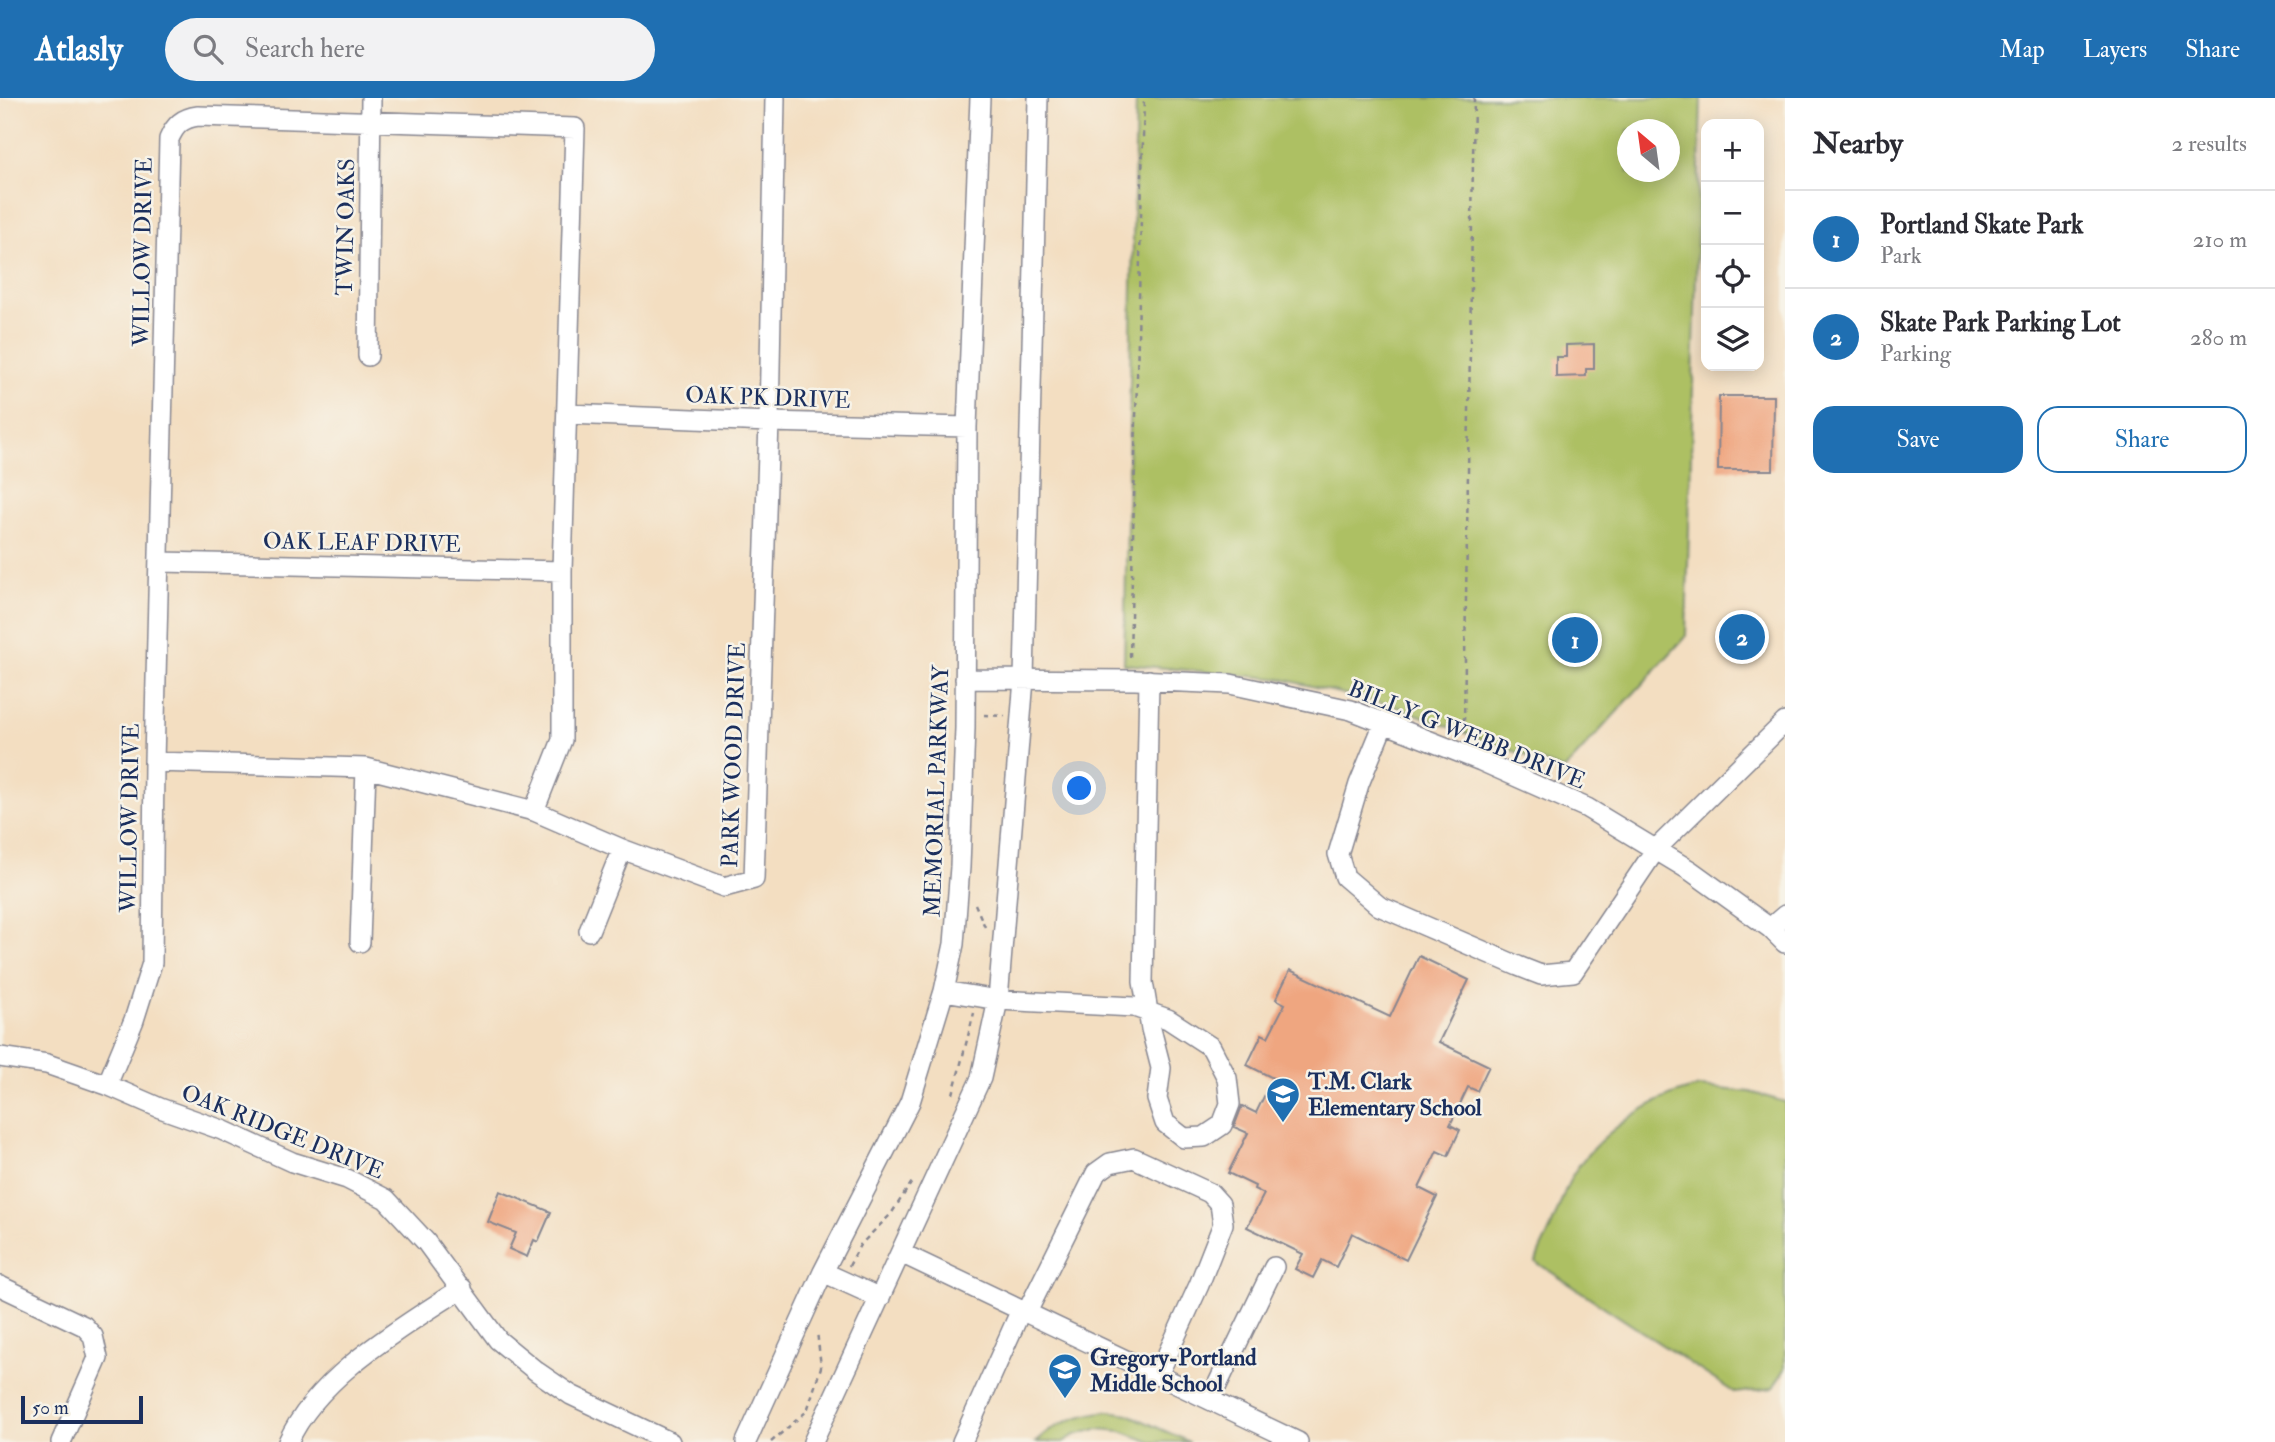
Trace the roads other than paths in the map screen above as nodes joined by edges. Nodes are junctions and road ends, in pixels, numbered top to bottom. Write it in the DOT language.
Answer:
graph roads {
  1 [pos="371,98"];
  2 [pos="775,98"];
  3 [pos="980,98"];
  4 [pos="1038,98"];
  5 [pos="370,122"];
  6 [pos="368,356"];
  7 [pos="568,414"];
  8 [pos="769,422"];
  9 [pos="968,427"];
  10 [pos="160,562"];
  11 [pos="562,571"];
  12 [pos="965,679"];
  13 [pos="1024,679"];
  14 [pos="1149,680"];
  15 [pos="1785,722"];
  16 [pos="1384,723"];
  17 [pos="154,762"];
  18 [pos="366,768"];
  19 [pos="534,811"];
  20 [pos="622,849"];
  21 [pos="1656,849"];
  22 [pos="1778,922"];
  23 [pos="589,931"];
  24 [pos="360,942"];
  25 [pos="1785,943"];
  26 [pos="944,991"];
  27 [pos="998,1000"];
  28 [pos="1149,1012"];
  29 [pos="0,1057"];
  30 [pos="107,1085"];
  31 [pos="901,1253"];
  32 [pos="1274,1267"];
  33 [pos="823,1272"];
  34 [pos="0,1286"];
  35 [pos="462,1288"];
  36 [pos="880,1298"];
  37 [pos="1024,1311"];
  38 [pos="1158,1375"];
  39 [pos="1210,1400"];
  40 [pos="61,1442"];
  41 [pos="288,1442"];
  42 [pos="670,1442"];
  43 [pos="746,1442"];
  44 [pos="813,1442"];
  45 [pos="962,1442"];
  46 [pos="1298,1442"];
  1 -- 5 [label="street, TWIN OAKS"];
  2 -- 8 [label="street, PARK WOOD DRIVE"];
  3 -- 9 [label="street, MEMORIAL PARKWAY"];
  4 -- 13 [label="street"];
  5 -- 6 [label="street, TWIN OAKS"];
  5 -- 7 [label="street, WILLOW DRIVE"];
  5 -- 10 [label="street, WILLOW DRIVE"];
  7 -- 8 [label="street, OAK PK DRIVE"];
  7 -- 11 [label="street, WILLOW DRIVE"];
  8 -- 9 [label="street, OAK PK DRIVE"];
  8 -- 20 [label="street, PARK WOOD DRIVE"];
  9 -- 12 [label="street, MEMORIAL PARKWAY"];
  10 -- 11 [label="street, OAK LEAF DRIVE"];
  10 -- 17 [label="street, WILLOW DRIVE"];
  11 -- 19 [label="street, WILLOW DRIVE"];
  12 -- 13 [label="street, BILLY G WEBB DRIVE"];
  12 -- 26 [label="street, MEMORIAL PARKWAY"];
  13 -- 14 [label="street, BILLY G WEBB DRIVE"];
  13 -- 27 [label="street"];
  14 -- 16 [label="street, BILLY G WEBB DRIVE"];
  14 -- 28 [label="street"];
  15 -- 21 [label="street"];
  16 -- 21 [label="street, BILLY G WEBB DRIVE"];
  16 -- 21 [label="street"];
  17 -- 18 [label="street, PARK WOOD DRIVE"];
  17 -- 30 [label="street, WILLOW DRIVE"];
  18 -- 19 [label="street, PARK WOOD DRIVE"];
  18 -- 24 [label="street"];
  19 -- 20 [label="street, PARK WOOD DRIVE"];
  20 -- 23 [label="street"];
  21 -- 22 [label="street, BILLY G WEBB DRIVE"];
  22 -- 25 [label="street, BILLY G WEBB DRIVE"];
  26 -- 27 [label="street"];
  26 -- 33 [label="street, MEMORIAL PARKWAY"];
  27 -- 28 [label="street"];
  27 -- 31 [label="street"];
  28 -- 28 [label="street"];
  29 -- 30 [label="street, OAK RIDGE DRIVE"];
  30 -- 35 [label="street, OAK RIDGE DRIVE"];
  31 -- 36 [label="street"];
  31 -- 37 [label="street"];
  32 -- 39 [label="street"];
  33 -- 36 [label="street"];
  33 -- 43 [label="street, MEMORIAL PARKWAY"];
  34 -- 40 [label="street"];
  35 -- 41 [label="street"];
  35 -- 42 [label="street, OAK RIDGE DRIVE"];
  36 -- 44 [label="street"];
  37 -- 38 [label="street"];
  37 -- 38 [label="street"];
  37 -- 45 [label="street"];
  38 -- 39 [label="street"];
  39 -- 46 [label="street"];
}
